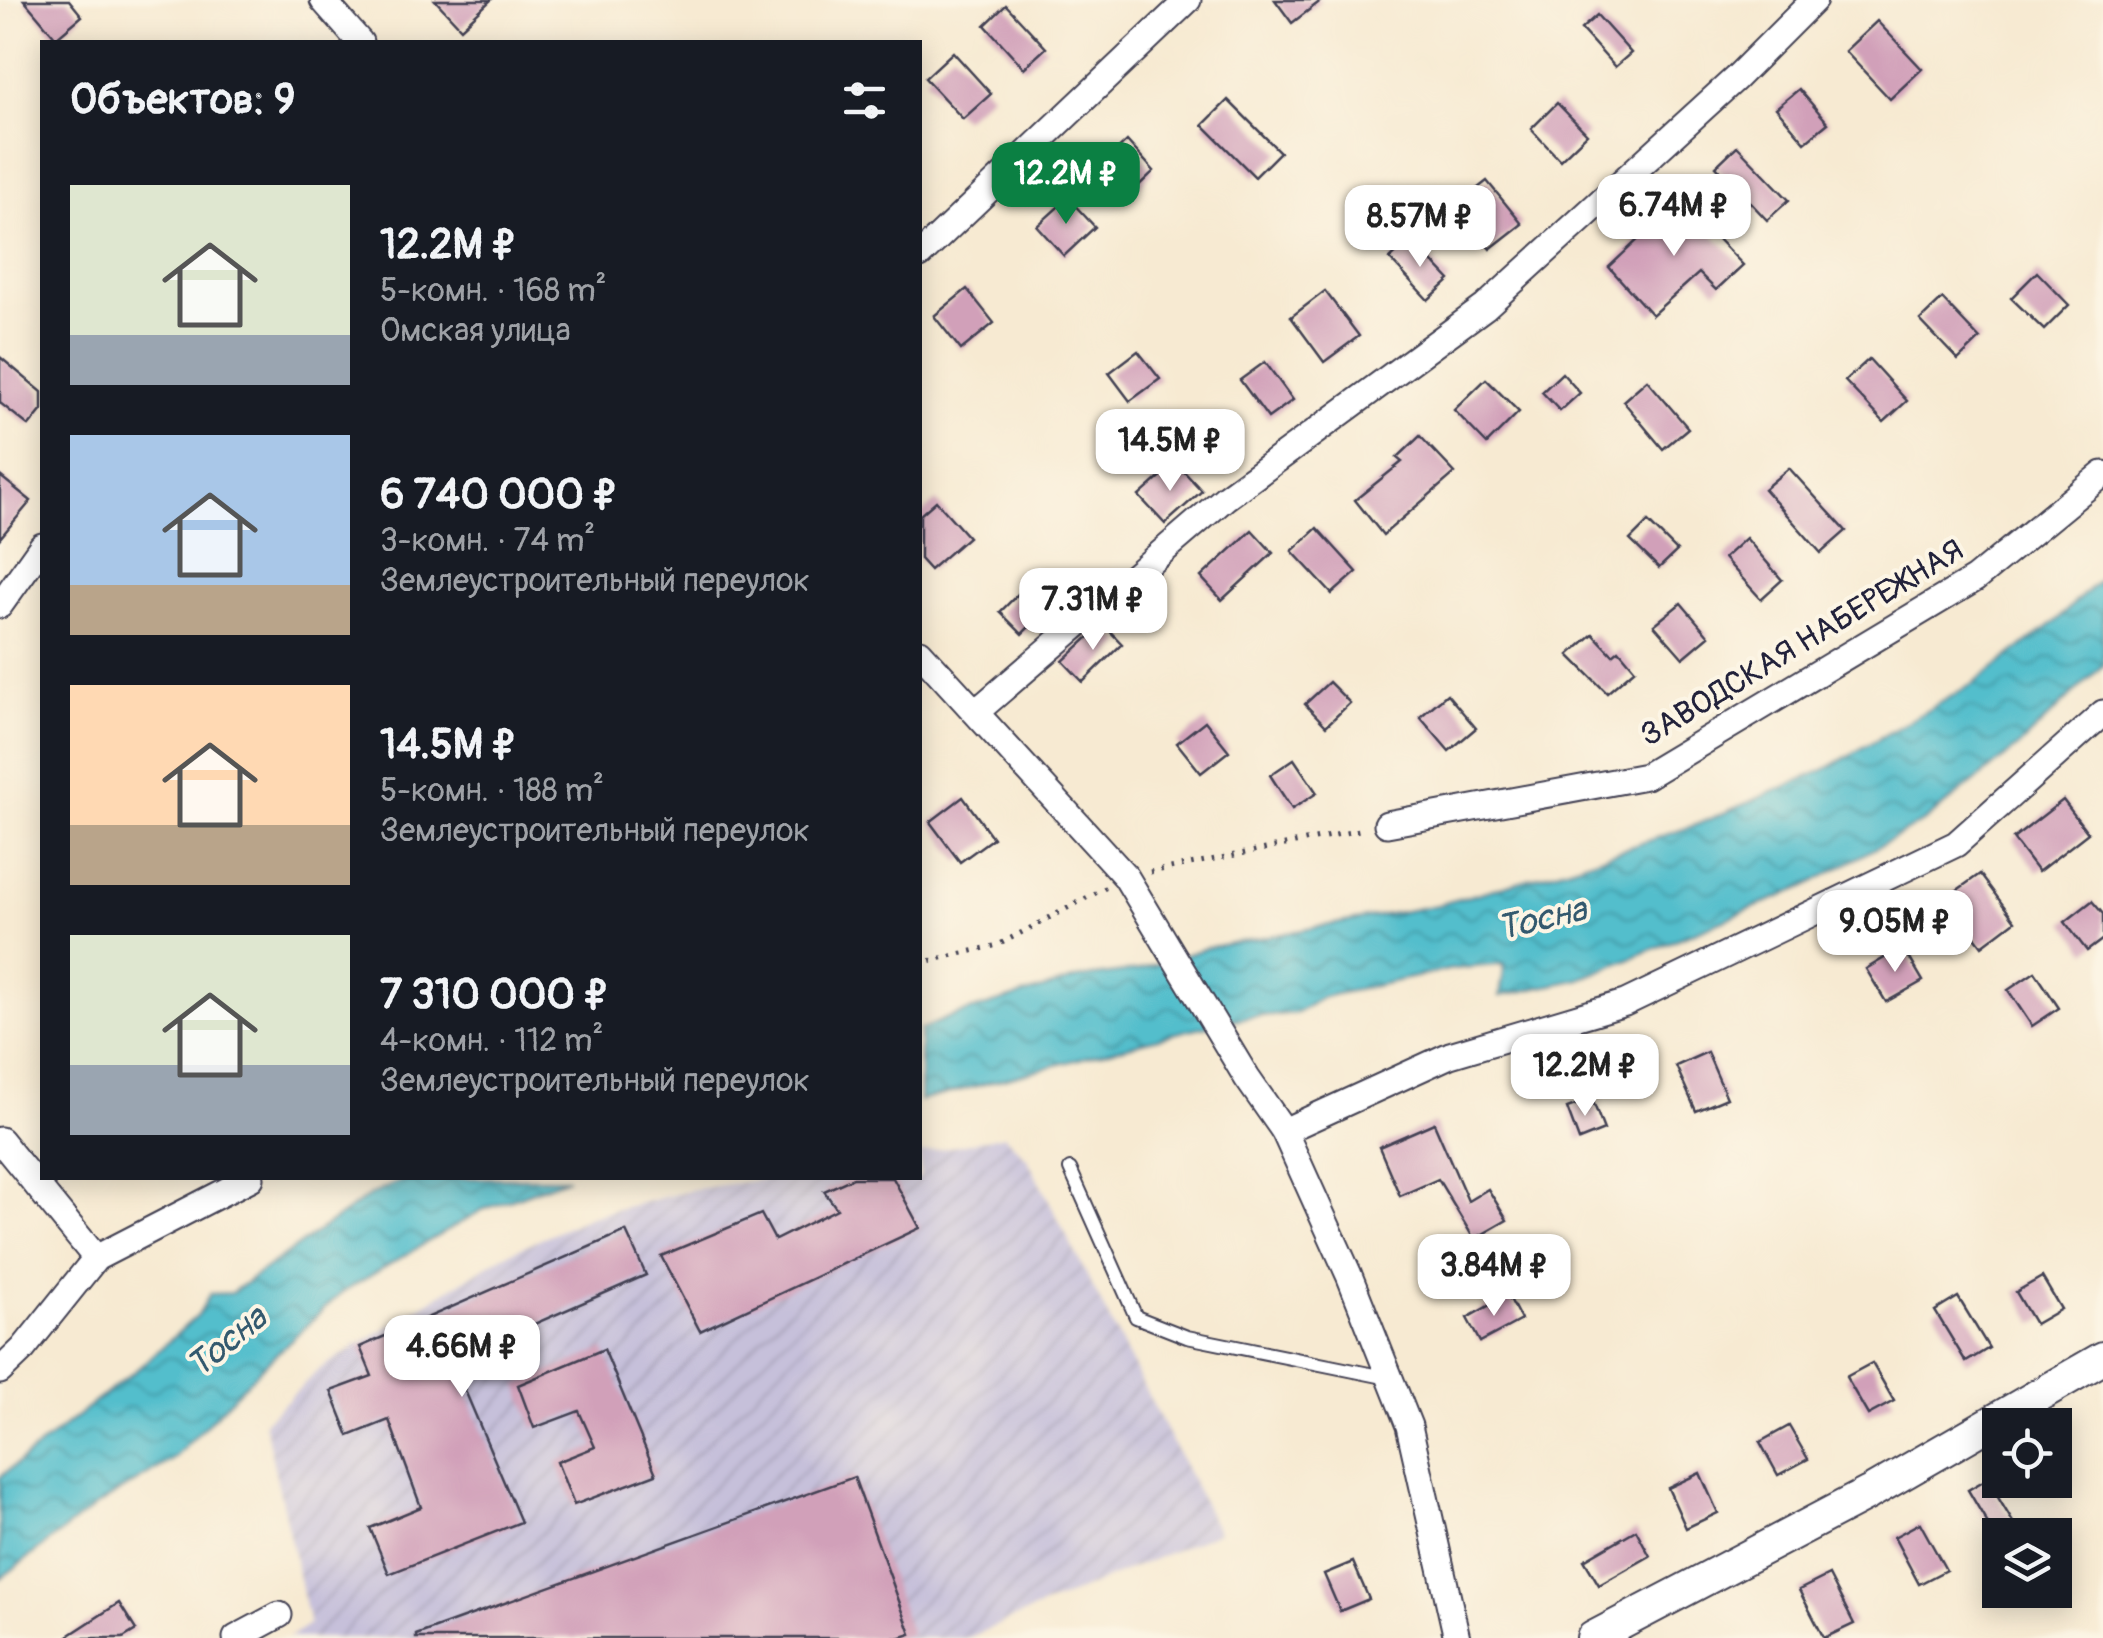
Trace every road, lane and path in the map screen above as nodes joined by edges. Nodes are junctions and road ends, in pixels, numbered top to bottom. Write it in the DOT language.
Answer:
graph roads {
  1 [pos="323,0"];
  2 [pos="1188,0"];
  3 [pos="1814,0"];
  4 [pos="358,40"];
  5 [pos="922,254"];
  6 [pos="2103,474"];
  7 [pos="40,549"];
  8 [pos="0,605"];
  9 [pos="922,654"];
  10 [pos="976,712"];
  11 [pos="2103,713"];
  12 [pos="1388,824"];
  13 [pos="1284,1132"];
  14 [pos="0,1140"];
  15 [pos="1070,1169"];
  16 [pos="248,1180"];
  17 [pos="96,1258"];
  18 [pos="2103,1358"];
  19 [pos="0,1371"];
  20 [pos="1390,1378"];
  21 [pos="279,1616"];
  22 [pos="236,1638"];
  23 [pos="1458,1638"];
  24 [pos="1594,1638"];
  1 -- 4 [label="street"];
  2 -- 5 [label="street"];
  3 -- 10 [label="street"];
  6 -- 12 [label="street, ЗАВОДСКАЯ НАБЕРЕЖНАЯ"];
  7 -- 8 [label="street"];
  9 -- 10 [label="street"];
  10 -- 13 [label="street"];
  11 -- 13 [label="street"];
  13 -- 20 [label="street"];
  14 -- 17 [label="street"];
  15 -- 20 [label="lane"];
  16 -- 17 [label="street"];
  17 -- 19 [label="street"];
  18 -- 24 [label="street"];
  20 -- 23 [label="street"];
  21 -- 22 [label="street"];
}
